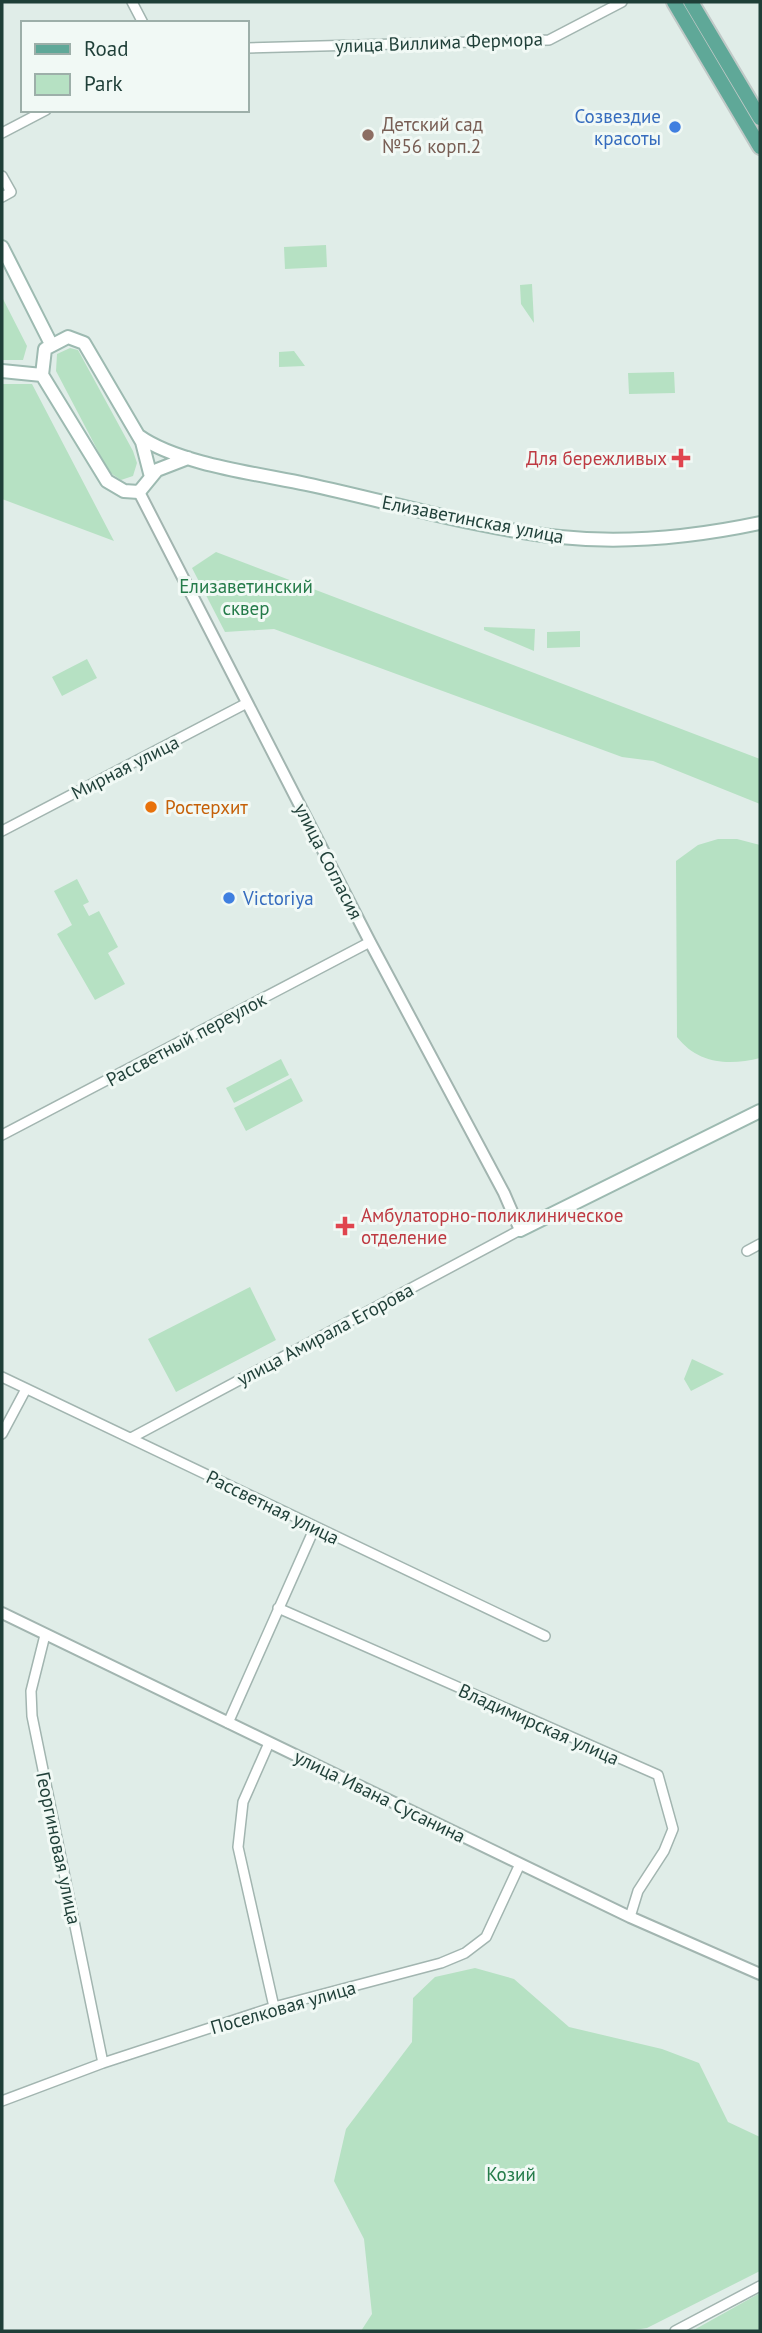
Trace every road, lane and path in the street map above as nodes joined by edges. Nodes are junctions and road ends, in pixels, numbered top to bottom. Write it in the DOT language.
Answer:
graph roads {
  1 [pos="132,2"];
  2 [pos="622,2"];
  3 [pos="674,2"];
  4 [pos="691,2"];
  5 [pos="142,21"];
  6 [pos="248,48"];
  7 [pos="42,112"];
  8 [pos="760,118"];
  9 [pos="2,133"];
  10 [pos="760,147"];
  11 [pos="2,176"];
  12 [pos="2,197"];
  13 [pos="2,247"];
  14 [pos="51,344"];
  15 [pos="2,371"];
  16 [pos="42,375"];
  17 [pos="139,436"];
  18 [pos="189,458"];
  19 [pos="151,477"];
  20 [pos="139,492"];
  21 [pos="760,523"];
  22 [pos="247,703"];
  23 [pos="2,831"];
  24 [pos="370,942"];
  25 [pos="760,1111"];
  26 [pos="2,1135"];
  27 [pos="520,1230"];
  28 [pos="760,1244"];
  29 [pos="747,1251"];
  30 [pos="2,1377"];
  31 [pos="26,1389"];
  32 [pos="2,1434"];
  33 [pos="131,1438"];
  34 [pos="315,1527"];
  35 [pos="278,1608"];
  36 [pos="2,1614"];
  37 [pos="45,1634"];
  38 [pos="545,1636"];
  39 [pos="228,1723"];
  40 [pos="269,1743"];
  41 [pos="520,1864"];
  42 [pos="630,1917"];
  43 [pos="760,1974"];
  44 [pos="274,2007"];
  45 [pos="103,2063"];
  46 [pos="2,2101"];
  47 [pos="760,2286"];
  48 [pos="675,2331"];
  1 -- 5 [label="street"];
  2 -- 6 [label="street, улица Виллима Фермора"];
  3 -- 10 [label="main road"];
  4 -- 8 [label="main road"];
  7 -- 9 [label="street"];
  11 -- 12 [label="street"];
  13 -- 14 [label="main road"];
  14 -- 16 [label="main road"];
  14 -- 17 [label="main road"];
  15 -- 16 [label="main road"];
  16 -- 20 [label="main road"];
  17 -- 18 [label="main road, Елизаветинская улица"];
  17 -- 19 [label="main road"];
  18 -- 19 [label="main road"];
  18 -- 21 [label="main road, Елизаветинская улица"];
  19 -- 20 [label="main road"];
  20 -- 22 [label="street, улица Согласия"];
  22 -- 23 [label="street, Мирная улица"];
  22 -- 24 [label="street, улица Согласия"];
  24 -- 26 [label="street, Рассветный переулок"];
  24 -- 27 [label="street, улица Согласия"];
  25 -- 27 [label="main road"];
  27 -- 33 [label="street, улица Амирала Егорова"];
  28 -- 29 [label="street"];
  30 -- 31 [label="street, Рассветная улица"];
  31 -- 32 [label="street"];
  31 -- 33 [label="street, Рассветная улица"];
  33 -- 34 [label="street, Рассветная улица"];
  34 -- 35 [label="street"];
  34 -- 38 [label="street, Рассветная улица"];
  35 -- 39 [label="street"];
  35 -- 42 [label="street, Владимирская улица"];
  36 -- 37 [label="street, улица Ивана Сусанина"];
  37 -- 39 [label="street, улица Ивана Сусанина"];
  37 -- 45 [label="street, Георгиновая улица"];
  39 -- 40 [label="street, улица Ивана Сусанина"];
  40 -- 41 [label="street, улица Ивана Сусанина"];
  40 -- 44 [label="street"];
  41 -- 42 [label="street, улица Ивана Сусанина"];
  41 -- 44 [label="street, Поселковая улица"];
  42 -- 43 [label="street, улица Ивана Сусанина"];
  44 -- 45 [label="street, Поселковая улица"];
  45 -- 46 [label="street, Поселковая улица"];
  47 -- 48 [label="street"];
}
